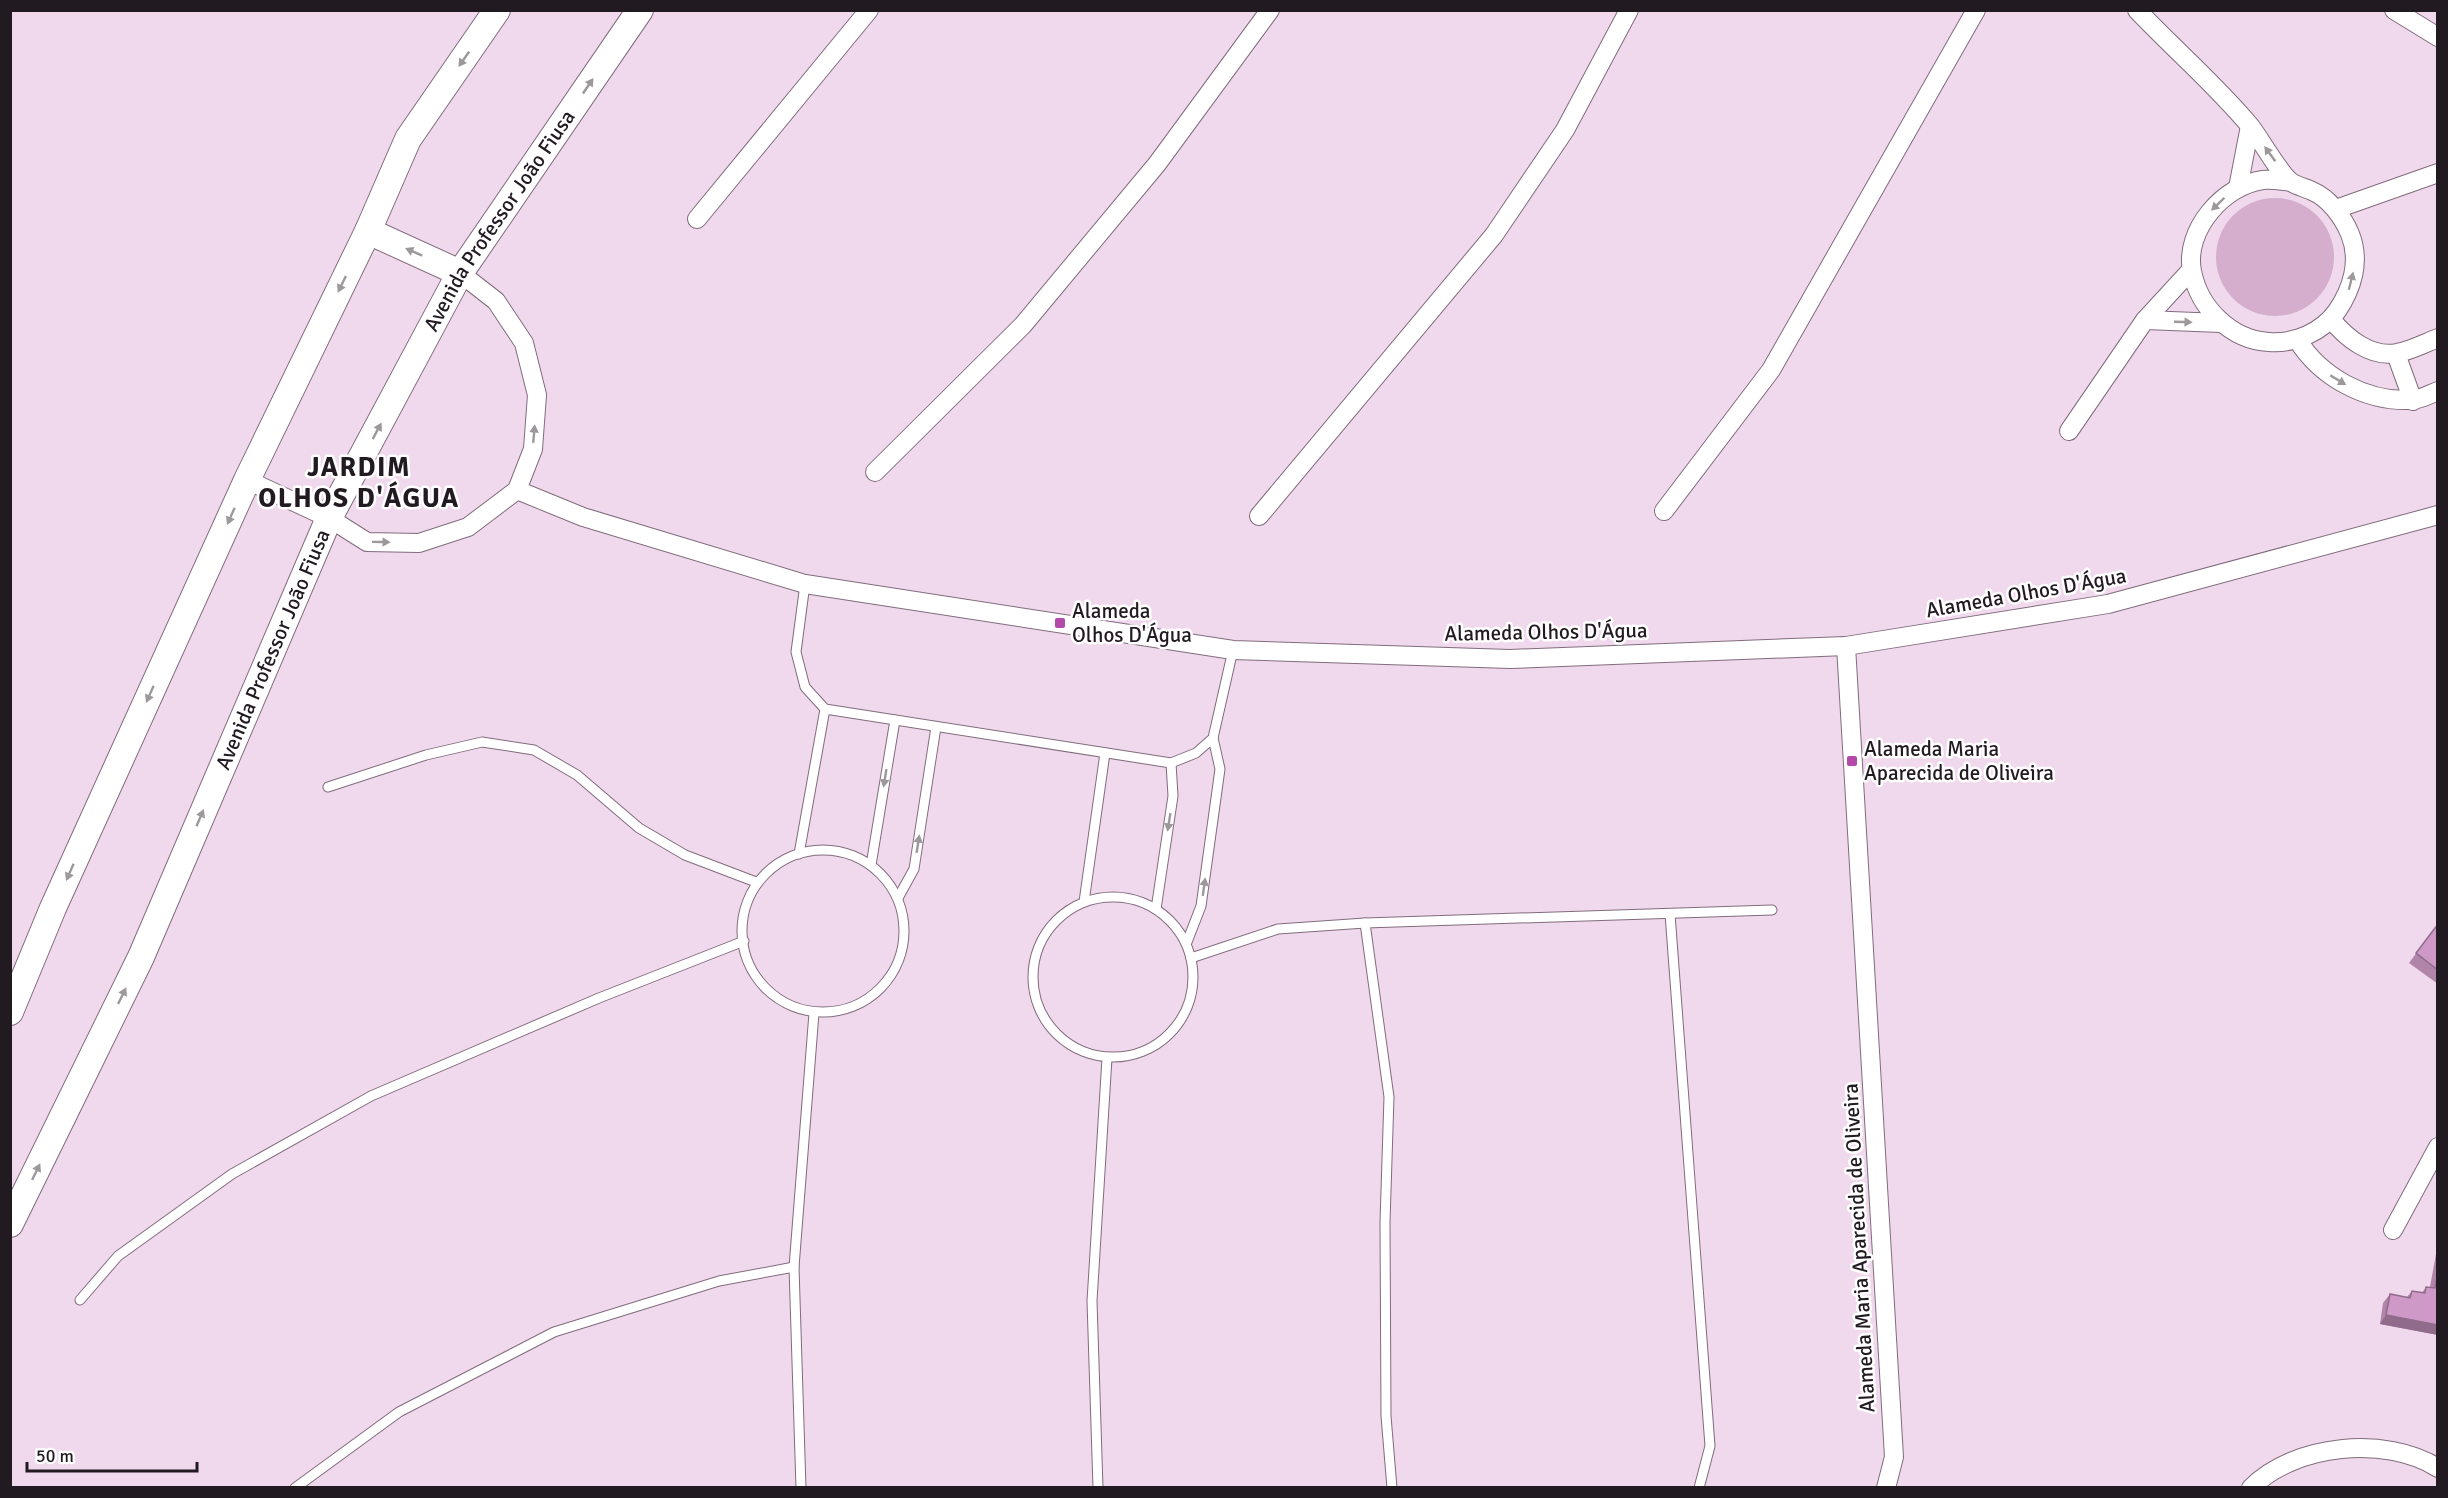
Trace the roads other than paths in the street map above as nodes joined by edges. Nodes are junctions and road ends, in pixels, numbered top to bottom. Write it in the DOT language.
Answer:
graph roads {
  1 [pos="497,10"];
  2 [pos="640,10"];
  3 [pos="869,10"];
  4 [pos="1269,10"];
  5 [pos="1629,10"];
  6 [pos="1976,10"];
  7 [pos="2137,10"];
  8 [pos="2394,10"];
  9 [pos="2438,37"];
  10 [pos="2250,126"];
  11 [pos="2438,173"];
  12 [pos="2291,182"];
  13 [pos="2238,188"];
  14 [pos="2336,209"];
  15 [pos="696,219"];
  16 [pos="368,231"];
  17 [pos="2191,270"];
  18 [pos="460,273"];
  19 [pos="2145,320"];
  20 [pos="2331,320"];
  21 [pos="2221,323"];
  22 [pos="2438,338"];
  23 [pos="2297,339"];
  24 [pos="2396,354"];
  25 [pos="2438,391"];
  26 [pos="2414,401"];
  27 [pos="2069,430"];
  28 [pos="875,472"];
  29 [pos="247,480"];
  30 [pos="517,490"];
  31 [pos="1664,511"];
  32 [pos="2438,515"];
  33 [pos="1259,516"];
  34 [pos="329,518"];
  35 [pos="805,584"];
  36 [pos="1846,646"];
  37 [pos="1233,650"];
  38 [pos="825,710"];
  39 [pos="895,720"];
  40 [pos="936,727"];
  41 [pos="1213,738"];
  42 [pos="1105,753"];
  43 [pos="1171,763"];
  44 [pos="328,787"];
  45 [pos="799,854"];
  46 [pos="871,865"];
  47 [pos="756,882"];
  48 [pos="898,898"];
  49 [pos="1084,902"];
  50 [pos="1156,909"];
  51 [pos="1772,910"];
  52 [pos="1670,914"];
  53 [pos="1365,923"];
  54 [pos="744,941"];
  55 [pos="1187,942"];
  56 [pos="1191,958"];
  57 [pos="10,1012"];
  58 [pos="814,1013"];
  59 [pos="1107,1058"];
  60 [pos="2438,1147"];
  61 [pos="10,1224"];
  62 [pos="2393,1230"];
  63 [pos="794,1267"];
  64 [pos="80,1300"];
  65 [pos="2438,1468"];
  66 [pos="295,1488"];
  67 [pos="801,1488"];
  68 [pos="1098,1488"];
  69 [pos="1392,1488"];
  70 [pos="1699,1488"];
  71 [pos="1886,1488"];
  72 [pos="2251,1488"];
  1 -- 16 [label="street, one-way"];
  18 -- 2 [label="street, Avenida Professor João Fiusa, one-way"];
  3 -- 15 [label="street"];
  4 -- 28 [label="street"];
  5 -- 33 [label="street"];
  6 -- 31 [label="street"];
  7 -- 10 [label="street"];
  8 -- 9 [label="street"];
  12 -- 10 [label="street, one-way"];
  10 -- 13 [label="street"];
  11 -- 14 [label="street"];
  12 -- 13 [label="street"];
  12 -- 14 [label="street"];
  13 -- 17 [label="street, one-way"];
  20 -- 14 [label="street, one-way"];
  18 -- 16 [label="street, one-way"];
  16 -- 29 [label="street, one-way"];
  17 -- 19 [label="street"];
  17 -- 21 [label="street"];
  30 -- 18 [label="street, one-way"];
  34 -- 18 [label="street, Avenida Professor João Fiusa, one-way"];
  19 -- 21 [label="street, one-way"];
  19 -- 27 [label="street"];
  20 -- 23 [label="street"];
  20 -- 24 [label="street"];
  21 -- 23 [label="street"];
  22 -- 24 [label="street"];
  23 -- 26 [label="street, one-way"];
  24 -- 26 [label="street"];
  25 -- 26 [label="street"];
  29 -- 34 [label="street"];
  29 -- 57 [label="street, one-way"];
  34 -- 30 [label="street, one-way"];
  30 -- 35 [label="street, Alameda Olhos D'Água"];
  32 -- 36 [label="street, Alameda Olhos D'Água"];
  61 -- 34 [label="street, Avenida Professor João Fiusa, one-way"];
  35 -- 37 [label="street, Alameda Olhos D'Água"];
  35 -- 38 [label="lane"];
  36 -- 37 [label="street, Alameda Olhos D'Água"];
  36 -- 71 [label="street, Alameda Maria Aparecida de Oliveira"];
  37 -- 41 [label="lane"];
  38 -- 39 [label="lane"];
  38 -- 45 [label="lane"];
  39 -- 40 [label="lane"];
  39 -- 46 [label="lane, one-way"];
  40 -- 42 [label="lane"];
  48 -- 40 [label="lane, one-way"];
  41 -- 43 [label="lane"];
  55 -- 41 [label="lane, one-way"];
  42 -- 43 [label="lane"];
  42 -- 49 [label="lane"];
  43 -- 50 [label="lane, one-way"];
  44 -- 47 [label="lane"];
  45 -- 46 [label="lane"];
  45 -- 47 [label="lane"];
  46 -- 48 [label="lane"];
  47 -- 54 [label="lane"];
  48 -- 58 [label="lane"];
  49 -- 50 [label="lane"];
  49 -- 59 [label="lane"];
  50 -- 55 [label="lane"];
  51 -- 52 [label="lane"];
  52 -- 53 [label="lane"];
  52 -- 70 [label="lane"];
  53 -- 56 [label="lane"];
  53 -- 69 [label="lane"];
  54 -- 58 [label="lane"];
  54 -- 64 [label="lane"];
  55 -- 56 [label="lane"];
  56 -- 59 [label="lane"];
  58 -- 63 [label="lane"];
  59 -- 68 [label="lane"];
  60 -- 62 [label="street"];
  63 -- 66 [label="lane"];
  63 -- 67 [label="lane"];
  65 -- 72 [label="street"];
}
